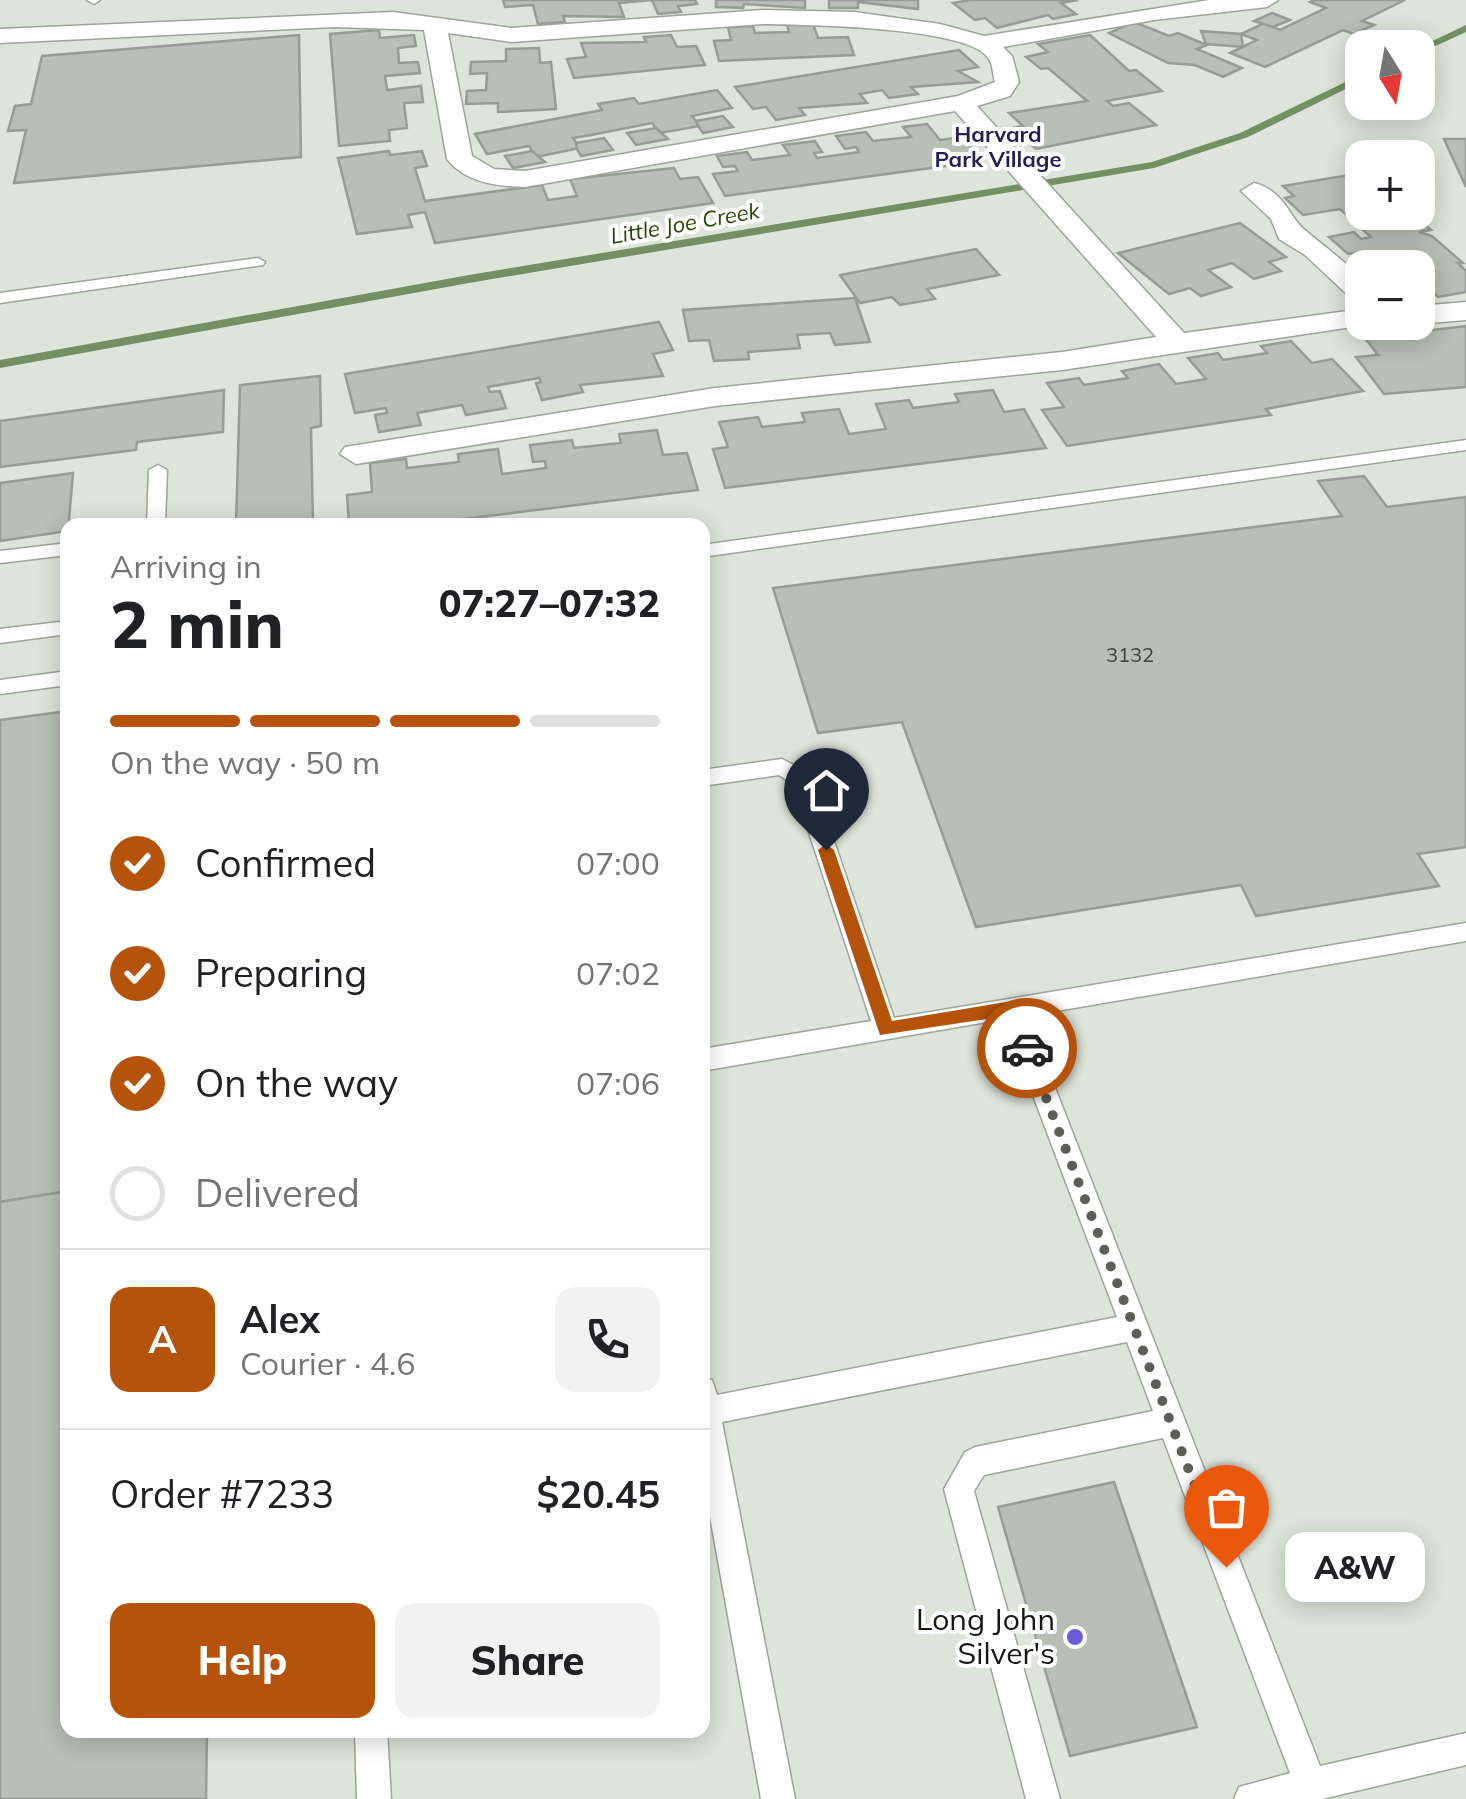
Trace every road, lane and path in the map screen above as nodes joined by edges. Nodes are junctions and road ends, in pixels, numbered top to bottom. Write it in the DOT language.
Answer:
graph roads {
  1 [pos="1268,0"];
  2 [pos="435,27"];
  3 [pos="0,36"];
  4 [pos="984,43"];
  5 [pos="961,103"];
  6 [pos="1254,191"];
  7 [pos="258,262"];
  8 [pos="1345,277"];
  9 [pos="0,298"];
  10 [pos="1466,311"];
  11 [pos="1435,313"];
  12 [pos="1345,320"];
  13 [pos="1177,343"];
  14 [pos="1466,444"];
  15 [pos="356,454"];
  16 [pos="158,470"];
  17 [pos="156,518"];
  18 [pos="60,550"];
  19 [pos="710,550"];
  20 [pos="0,557"];
  21 [pos="60,628"];
  22 [pos="0,636"];
  23 [pos="60,679"];
  24 [pos="0,687"];
  25 [pos="710,777"];
  26 [pos="1466,932"];
  27 [pos="1012,1008"];
  28 [pos="886,1030"];
  29 [pos="710,1059"];
  30 [pos="1133,1327"];
  31 [pos="710,1400"];
  32 [pos="1170,1422"];
  33 [pos="710,1433"];
  34 [pos="371,1738"];
  35 [pos="1466,1749"];
  36 [pos="1311,1785"];
  37 [pos="374,1799"];
  38 [pos="778,1799"];
  39 [pos="1043,1799"];
  40 [pos="1251,1799"];
  1 -- 4 [label="street"];
  2 -- 3 [label="street"];
  2 -- 4 [label="street"];
  2 -- 5 [label="street"];
  4 -- 5 [label="street"];
  5 -- 13 [label="street"];
  6 -- 8 [label="street"];
  7 -- 9 [label="lane"];
  10 -- 11 [label="street"];
  12 -- 13 [label="street"];
  13 -- 15 [label="street"];
  14 -- 19 [label="lane"];
  16 -- 17 [label="lane"];
  18 -- 20 [label="lane"];
  21 -- 22 [label="lane"];
  23 -- 24 [label="lane"];
  25 -- 28 [label="lane"];
  26 -- 27 [label="lane"];
  27 -- 28 [label="lane"];
  27 -- 30 [label="lane"];
  28 -- 29 [label="lane"];
  30 -- 31 [label="lane"];
  30 -- 32 [label="lane"];
  32 -- 36 [label="lane"];
  32 -- 39 [label="lane"];
  33 -- 38 [label="lane"];
  34 -- 37 [label="lane"];
  35 -- 36 [label="lane"];
  36 -- 40 [label="lane"];
}
